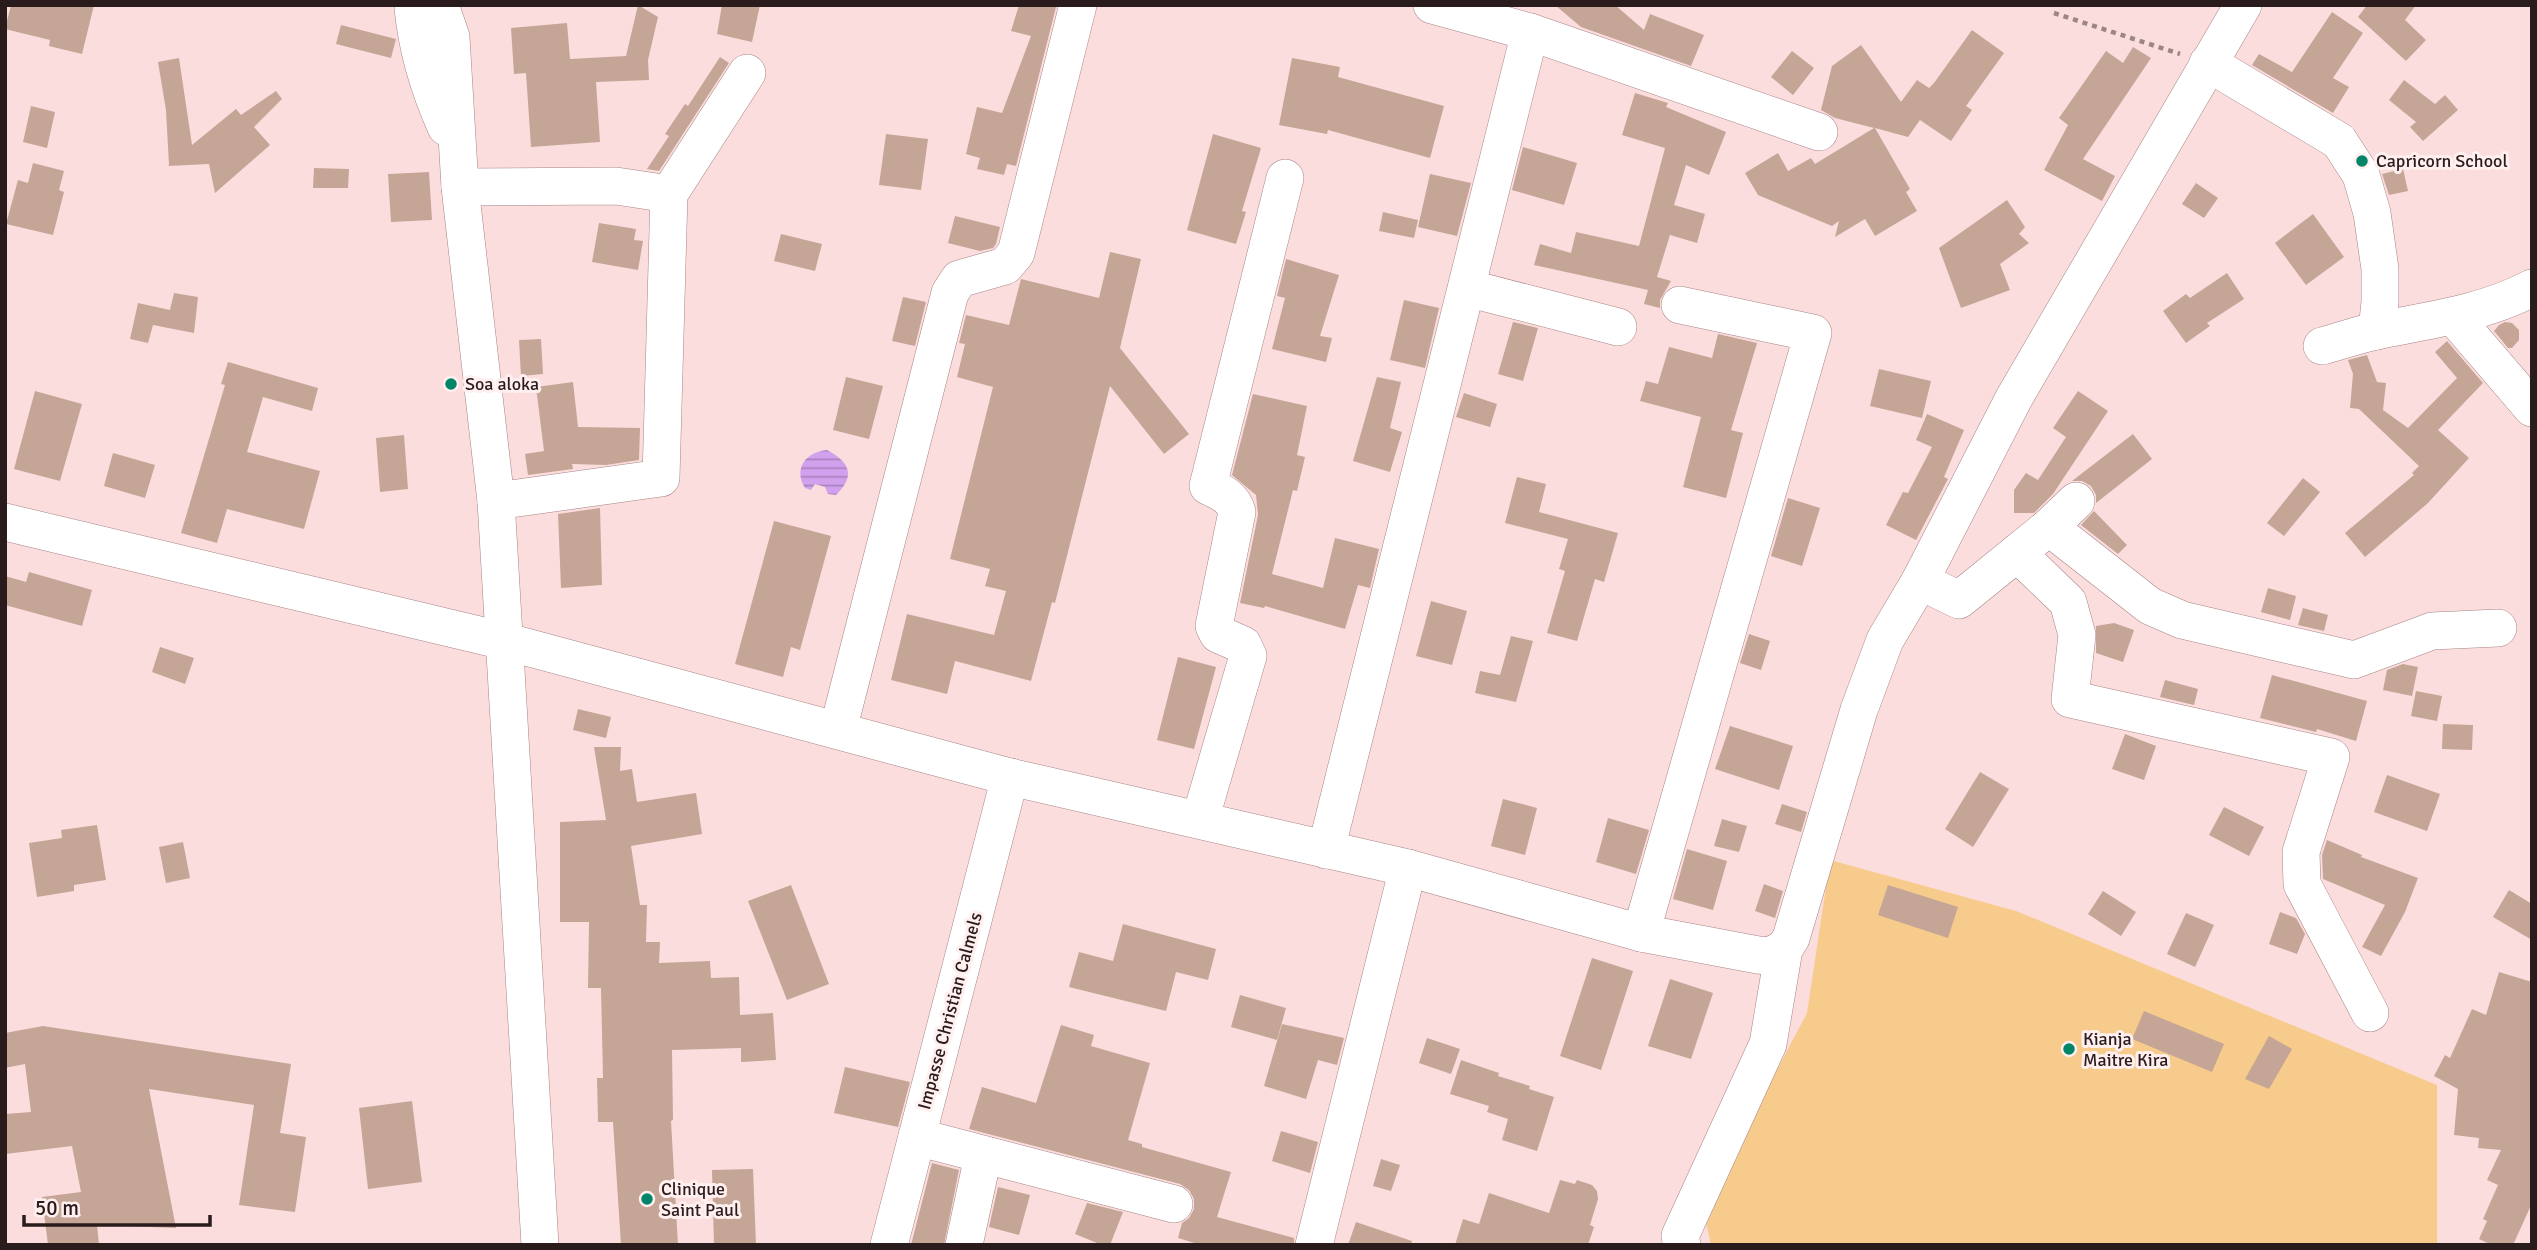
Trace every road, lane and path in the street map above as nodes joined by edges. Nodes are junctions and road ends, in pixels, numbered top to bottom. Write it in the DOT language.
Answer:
graph roads {
  1 [pos="415,5"];
  2 [pos="440,5"];
  3 [pos="1078,5"];
  4 [pos="1432,5"];
  5 [pos="2243,5"];
  6 [pos="2054,13"];
  7 [pos="1522,22"];
  8 [pos="2208,63"];
  9 [pos="747,73"];
  10 [pos="1819,131"];
  11 [pos="457,150"];
  12 [pos="1284,178"];
  13 [pos="460,187"];
  14 [pos="668,194"];
  15 [pos="1466,288"];
  16 [pos="2532,288"];
  17 [pos="1680,305"];
  18 [pos="2454,317"];
  19 [pos="1618,327"];
  20 [pos="2377,331"];
  21 [pos="2322,346"];
  22 [pos="2532,408"];
  23 [pos="496,501"];
  24 [pos="2076,501"];
  25 [pos="5,522"];
  26 [pos="2049,527"];
  27 [pos="2017,553"];
  28 [pos="1920,581"];
  29 [pos="2498,628"];
  30 [pos="504,640"];
  31 [pos="838,730"];
  32 [pos="1010,776"];
  33 [pos="1200,820"];
  34 [pos="1326,850"];
  35 [pos="1408,868"];
  36 [pos="1641,933"];
  37 [pos="1784,949"];
  38 [pos="2370,1013"];
  39 [pos="917,1137"];
  40 [pos="983,1156"];
  41 [pos="1174,1205"];
  42 [pos="540,1245"];
  43 [pos="889,1245"];
  44 [pos="964,1245"];
  45 [pos="1314,1245"];
  46 [pos="1682,1245"];
  1 -- 11 [label="street"];
  2 -- 11 [label="street"];
  3 -- 31 [label="street"];
  4 -- 7 [label="street"];
  5 -- 8 [label="street"];
  6 -- 8 [label="path"];
  7 -- 10 [label="street"];
  7 -- 15 [label="street"];
  8 -- 20 [label="street"];
  8 -- 28 [label="street"];
  9 -- 14 [label="street"];
  11 -- 13 [label="street"];
  12 -- 33 [label="street"];
  13 -- 14 [label="street"];
  13 -- 23 [label="street"];
  14 -- 23 [label="street"];
  15 -- 19 [label="street"];
  15 -- 34 [label="street"];
  16 -- 18 [label="street"];
  17 -- 36 [label="street"];
  18 -- 20 [label="street"];
  18 -- 22 [label="street"];
  20 -- 21 [label="street"];
  23 -- 30 [label="street"];
  24 -- 26 [label="street"];
  25 -- 30 [label="street"];
  26 -- 27 [label="street"];
  26 -- 29 [label="street"];
  27 -- 28 [label="street"];
  27 -- 38 [label="street"];
  28 -- 37 [label="street"];
  30 -- 31 [label="street"];
  30 -- 42 [label="street"];
  31 -- 32 [label="street"];
  32 -- 33 [label="street"];
  32 -- 39 [label="street, Impasse Christian Calmels"];
  33 -- 34 [label="street"];
  34 -- 35 [label="street"];
  35 -- 36 [label="street"];
  35 -- 45 [label="street"];
  36 -- 37 [label="street"];
  37 -- 46 [label="street"];
  39 -- 40 [label="street"];
  39 -- 43 [label="street, Impasse Christian Calmels"];
  40 -- 41 [label="street"];
  40 -- 44 [label="street"];
}
